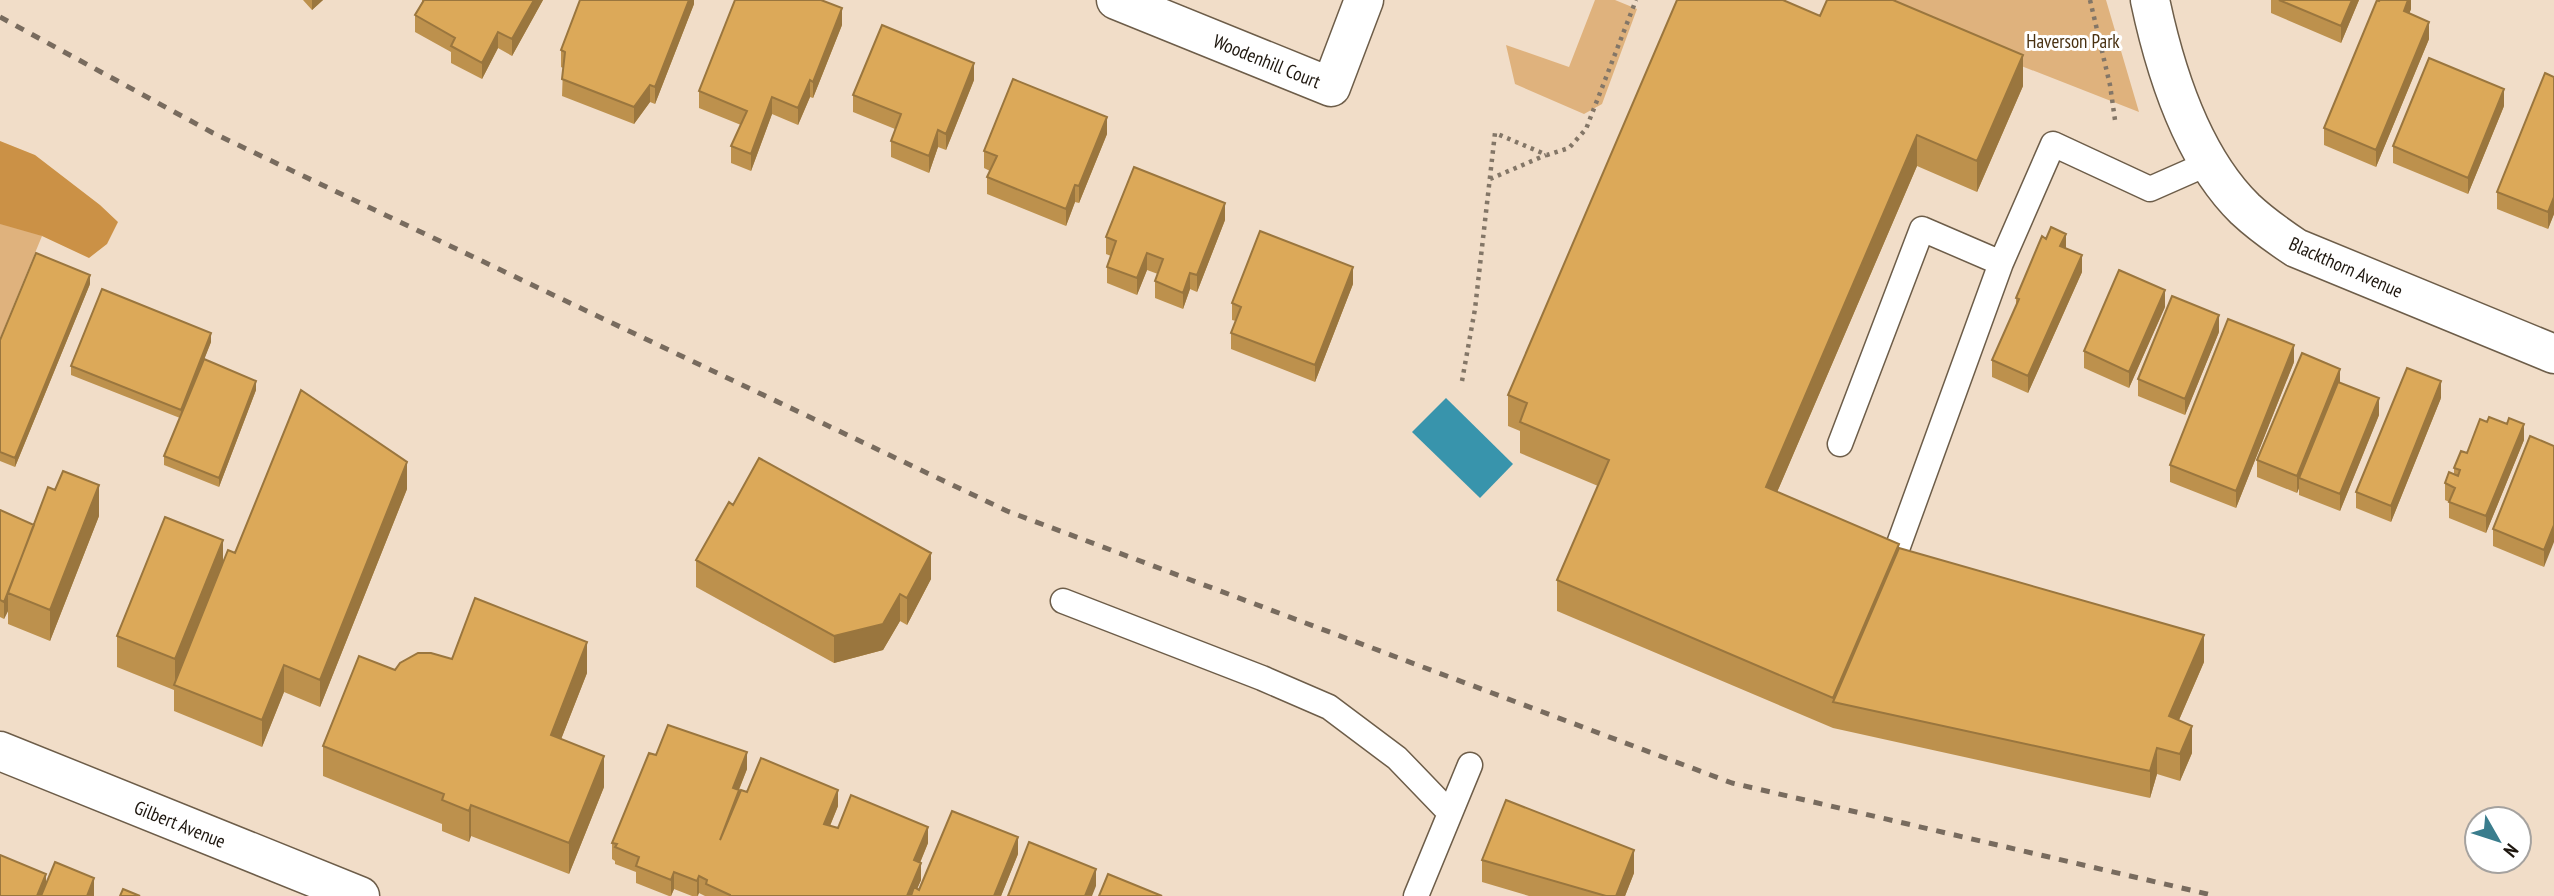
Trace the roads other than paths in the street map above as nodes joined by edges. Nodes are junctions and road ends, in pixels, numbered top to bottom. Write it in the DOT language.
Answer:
graph roads {
  1 [pos="1116,0"];
  2 [pos="1364,0"];
  3 [pos="2150,0"];
  4 [pos="2209,163"];
  5 [pos="2001,263"];
  6 [pos="2554,354"];
  7 [pos="1840,444"];
  8 [pos="1892,563"];
  9 [pos="1063,601"];
  10 [pos="0,751"];
  11 [pos="1470,765"];
  12 [pos="1450,813"];
  13 [pos="360,896"];
  14 [pos="1416,896"];
  1 -- 2 [label="street, Woodenhill Court"];
  3 -- 4 [label="street, Blackthorn Avenue"];
  4 -- 5 [label="lane"];
  4 -- 6 [label="street, Blackthorn Avenue"];
  5 -- 7 [label="lane"];
  5 -- 8 [label="lane"];
  9 -- 12 [label="lane"];
  10 -- 13 [label="street, Gilbert Avenue"];
  11 -- 12 [label="lane"];
  12 -- 14 [label="lane"];
}
